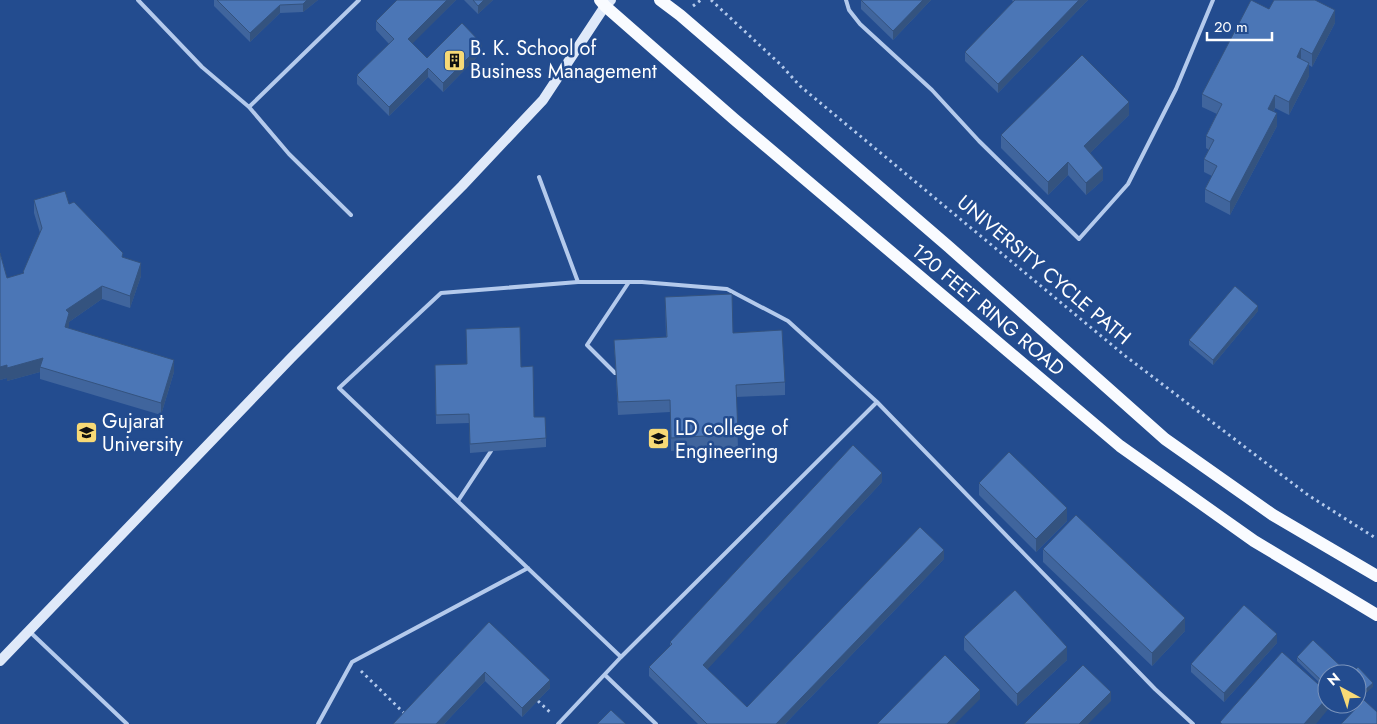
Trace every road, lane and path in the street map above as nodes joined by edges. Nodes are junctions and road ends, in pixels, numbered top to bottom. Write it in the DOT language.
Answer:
graph roads {
  1 [pos="138,0"];
  2 [pos="359,0"];
  3 [pos="660,0"];
  4 [pos="711,0"];
  5 [pos="846,0"];
  6 [pos="1213,0"];
  7 [pos="605,2"];
  8 [pos="249,107"];
  9 [pos="539,177"];
  10 [pos="351,215"];
  11 [pos="578,282"];
  12 [pos="629,282"];
  13 [pos="616,373"];
  14 [pos="877,402"];
  15 [pos="491,452"];
  16 [pos="458,501"];
  17 [pos="1377,539"];
  18 [pos="528,568"];
  19 [pos="1377,576"];
  20 [pos="1377,615"];
  21 [pos="29,630"];
  22 [pos="621,657"];
  23 [pos="0,660"];
  24 [pos="352,662"];
  25 [pos="605,675"];
  26 [pos="538,701"];
  27 [pos="408,717"];
  28 [pos="559,723"];
  29 [pos="127,724"];
  30 [pos="318,724"];
  31 [pos="656,724"];
  32 [pos="1193,724"];
  1 -- 8 [label="lane"];
  2 -- 8 [label="lane"];
  3 -- 19 [label="main road, 120 FEET RING ROAD"];
  4 -- 17 [label="path, UNIVERSITY CYCLE PATH"];
  5 -- 6 [label="lane"];
  7 -- 20 [label="main road, 120 FEET RING ROAD"];
  7 -- 21 [label="street"];
  8 -- 10 [label="lane"];
  9 -- 11 [label="lane"];
  11 -- 12 [label="lane"];
  11 -- 16 [label="lane"];
  12 -- 13 [label="lane"];
  12 -- 14 [label="lane"];
  14 -- 22 [label="lane"];
  14 -- 32 [label="lane"];
  15 -- 16 [label="lane"];
  16 -- 18 [label="lane"];
  18 -- 22 [label="lane"];
  18 -- 24 [label="lane"];
  21 -- 23 [label="street"];
  21 -- 29 [label="lane"];
  22 -- 25 [label="lane"];
  24 -- 27 [label="path"];
  24 -- 30 [label="lane"];
  25 -- 28 [label="lane"];
  25 -- 31 [label="lane"];
  26 -- 28 [label="path"];
}
